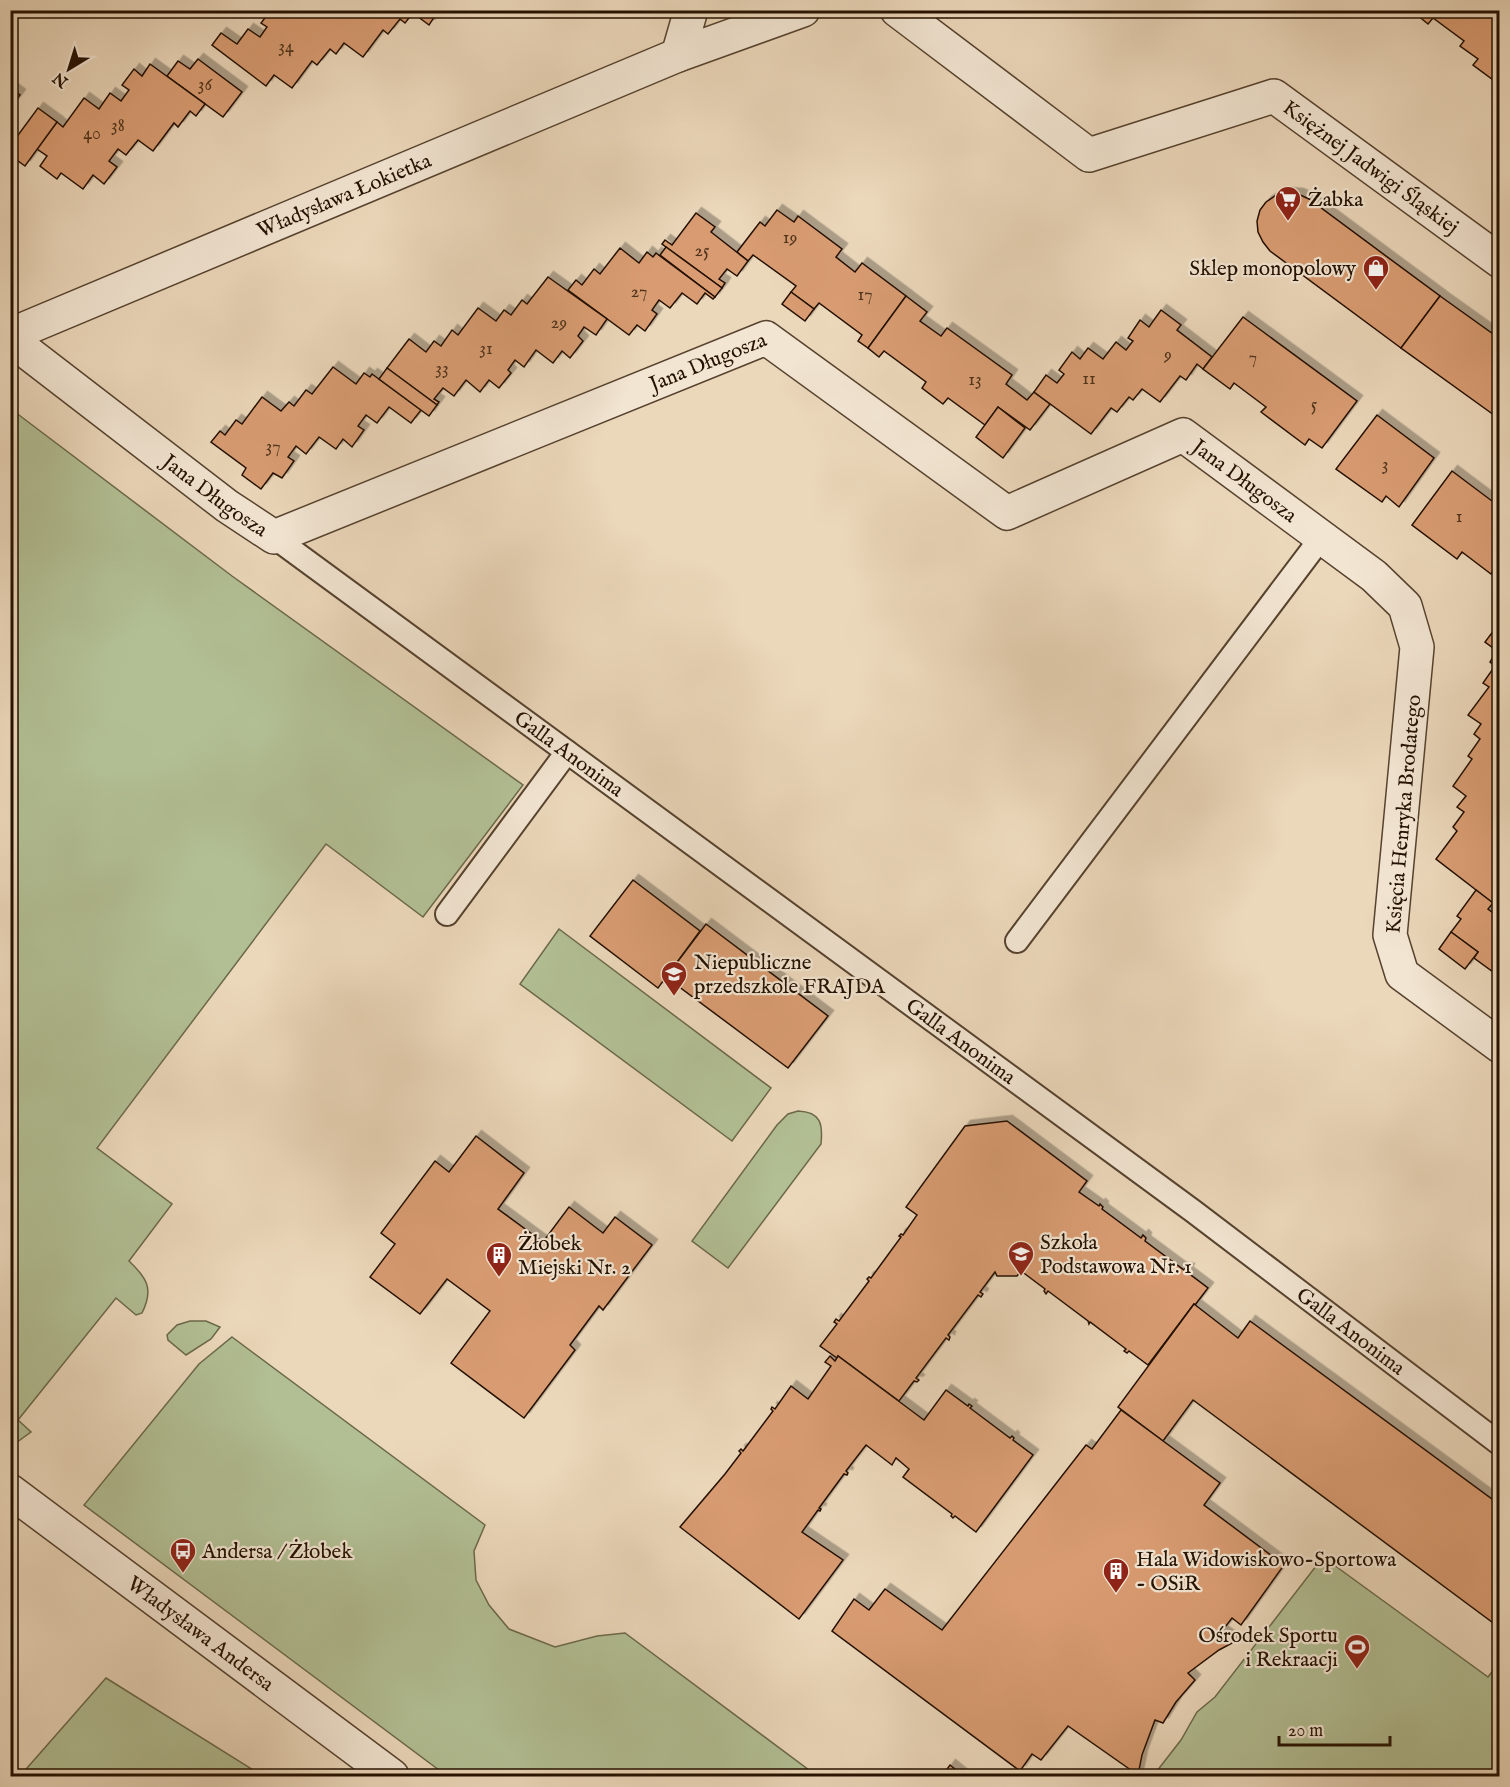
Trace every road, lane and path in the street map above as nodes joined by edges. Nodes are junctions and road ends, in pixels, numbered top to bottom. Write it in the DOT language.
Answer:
graph roads {
  1 [pos="691,10"];
  2 [pos="803,10"];
  3 [pos="897,10"];
  4 [pos="678,55"];
  5 [pos="1500,261"];
  6 [pos="10,337"];
  7 [pos="274,537"];
  8 [pos="1322,538"];
  9 [pos="1405,606"];
  10 [pos="567,752"];
  11 [pos="447,914"];
  12 [pos="1017,941"];
  13 [pos="1500,1046"];
  14 [pos="1500,1444"];
  15 [pos="10,1491"];
  16 [pos="392,1776"];
  1 -- 4 [label="street"];
  2 -- 4 [label="street, Władysława Łokietka"];
  3 -- 5 [label="street, Księżnej Jadwigi Śląskiej"];
  4 -- 6 [label="street, Władysława Łokietka"];
  6 -- 7 [label="street, Jana Długosza"];
  7 -- 8 [label="street, Jana Długosza"];
  7 -- 10 [label="lane, Galla Anonima"];
  8 -- 9 [label="street, Jana Długosza"];
  8 -- 12 [label="lane"];
  9 -- 13 [label="street, Księcia Henryka Brodatego"];
  10 -- 11 [label="lane"];
  10 -- 14 [label="lane, Galla Anonima"];
  15 -- 16 [label="street, Władysława Andersa"];
}
